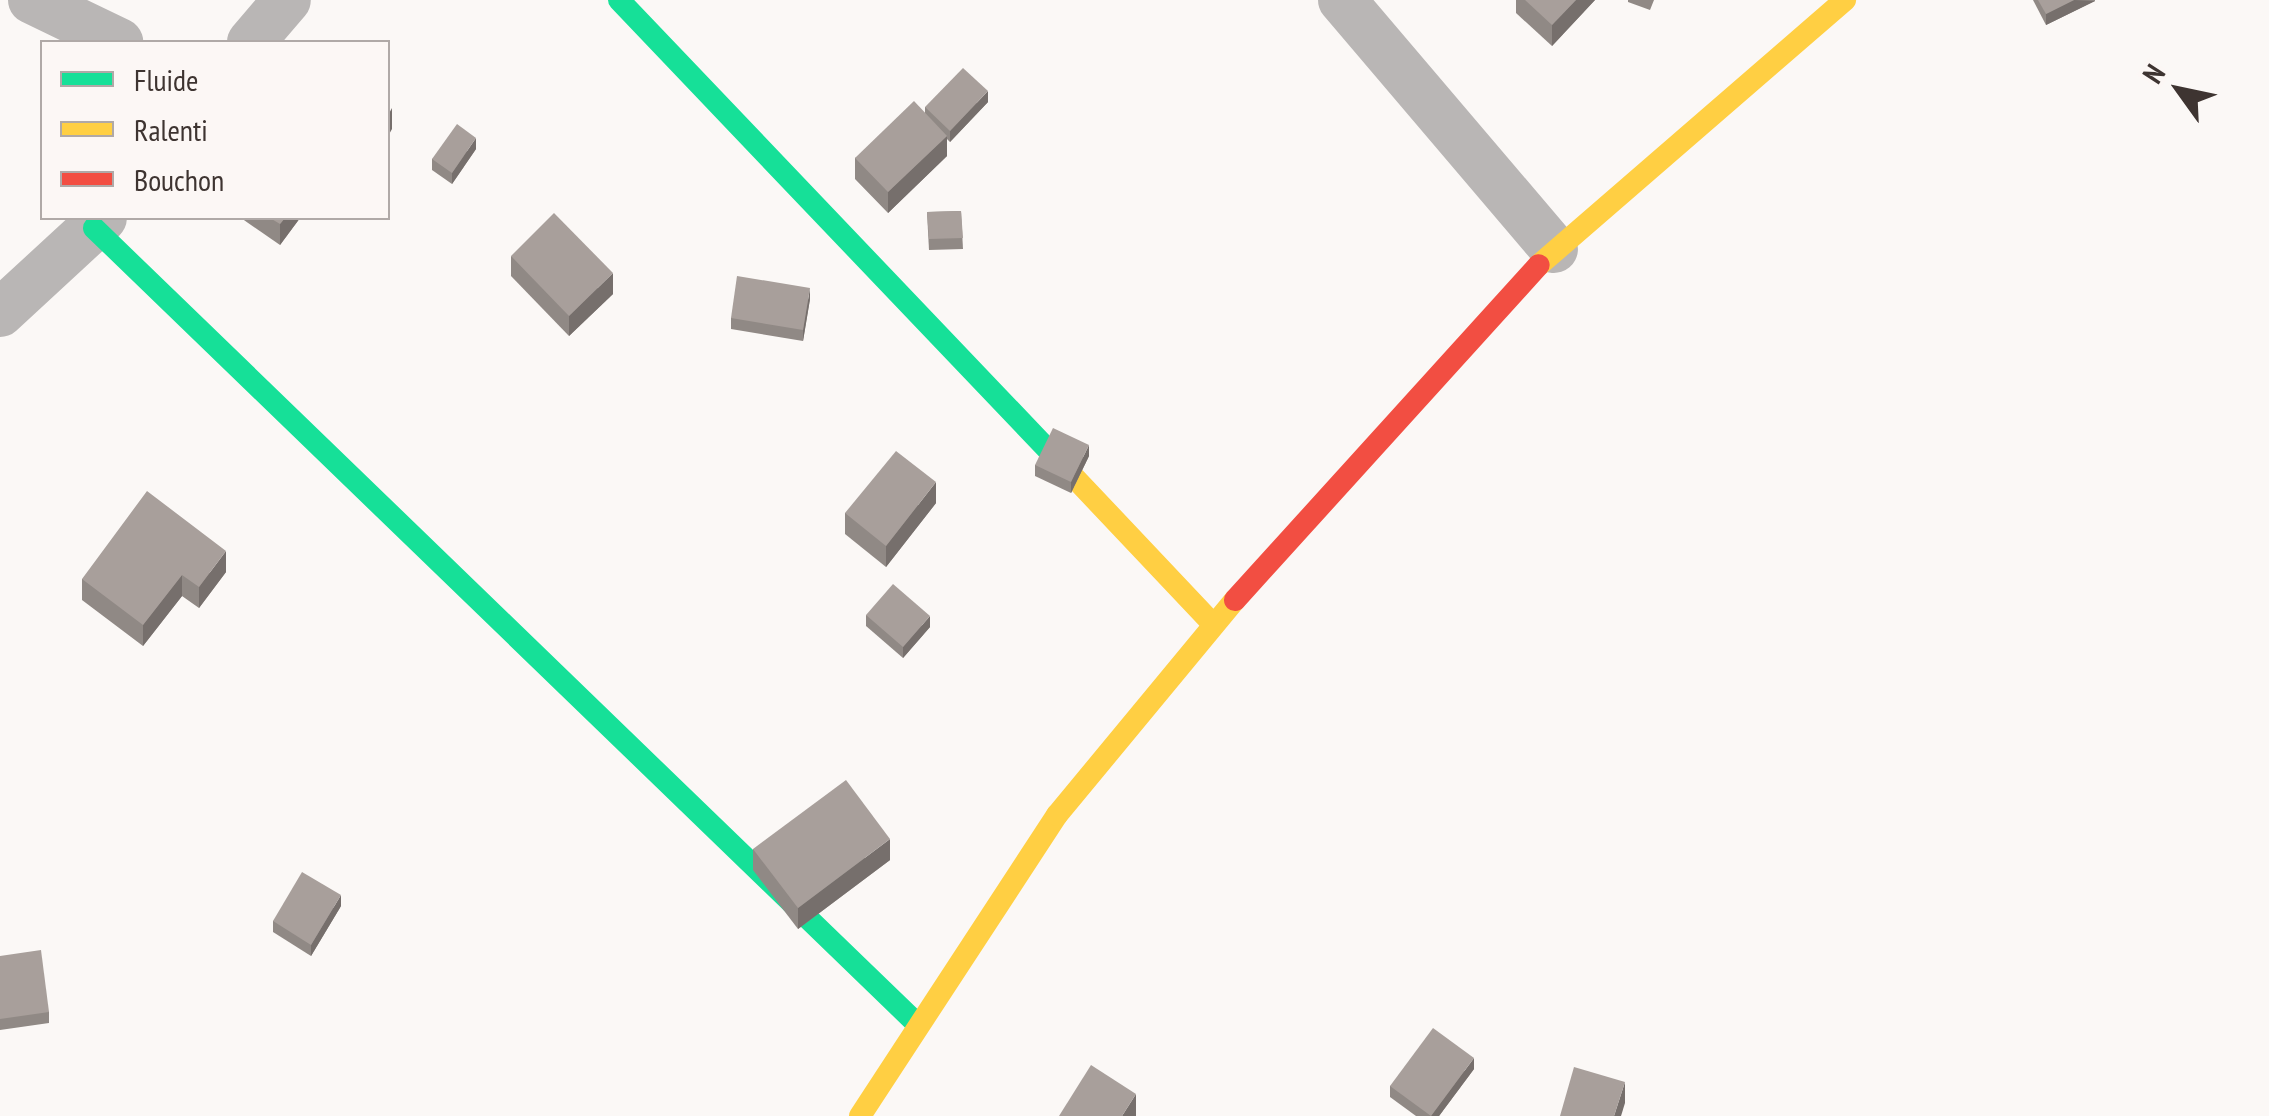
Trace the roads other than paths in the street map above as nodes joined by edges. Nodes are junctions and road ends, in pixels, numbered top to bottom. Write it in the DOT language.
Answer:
graph roads {
  1 [pos="32,0"];
  2 [pos="286,0"];
  3 [pos="619,0"];
  4 [pos="1342,0"];
  5 [pos="1845,0"];
  6 [pos="114,40"];
  7 [pos="253,40"];
  8 [pos="98,223"];
  9 [pos="1554,249"];
  10 [pos="0,313"];
  11 [pos="1213,624"];
  12 [pos="916,1023"];
  13 [pos="860,1116"];
  1 -- 6 [label="street"];
  2 -- 7 [label="street"];
  3 -- 11 [label="street"];
  4 -- 9 [label="street"];
  5 -- 9 [label="street"];
  8 -- 10 [label="street"];
  8 -- 12 [label="street"];
  9 -- 11 [label="street"];
  11 -- 12 [label="street"];
  12 -- 13 [label="street"];
}
